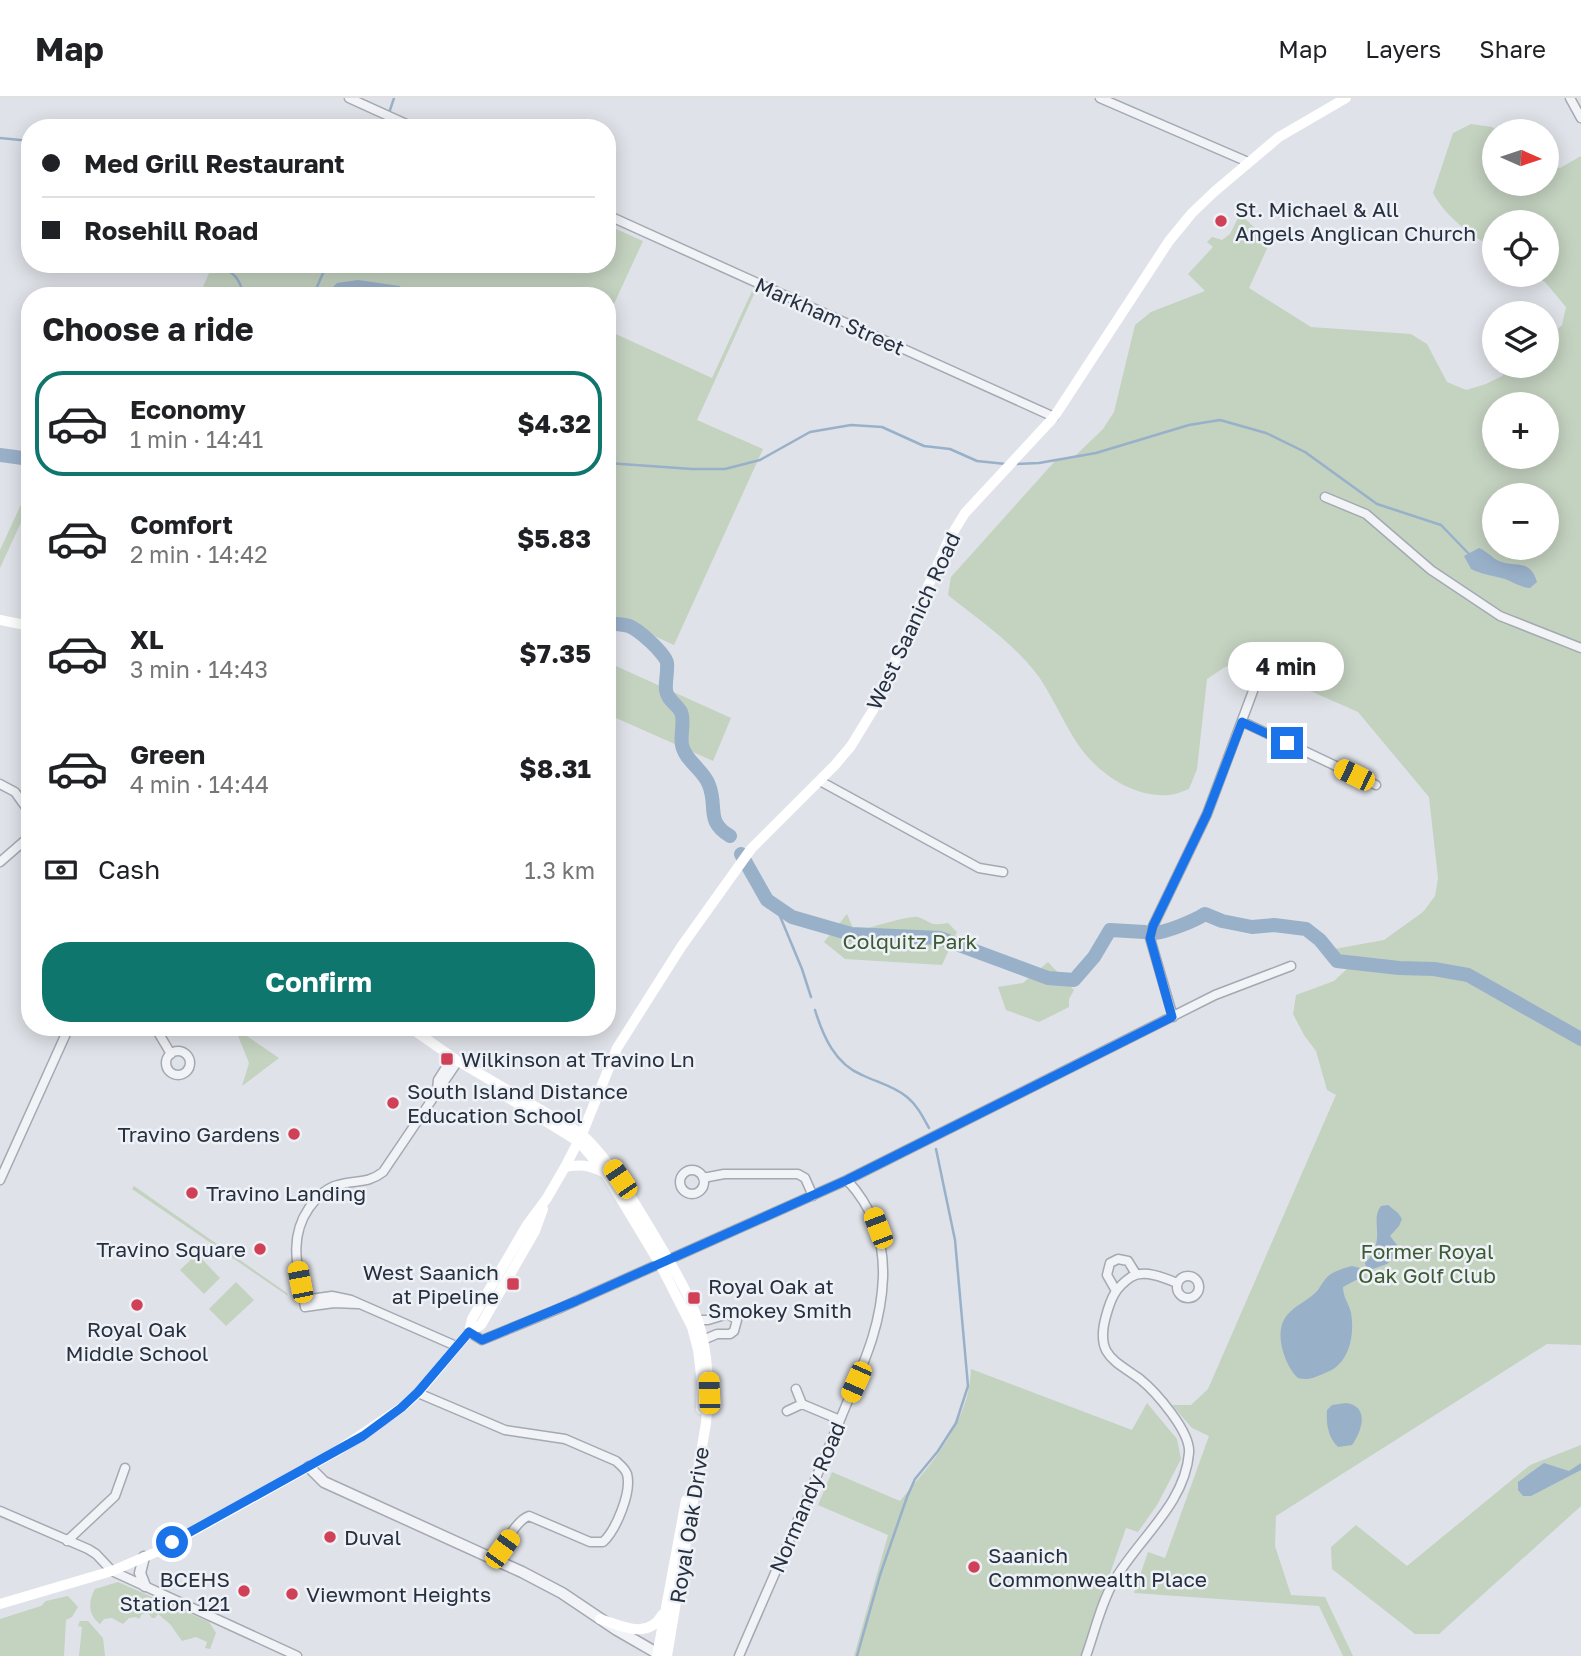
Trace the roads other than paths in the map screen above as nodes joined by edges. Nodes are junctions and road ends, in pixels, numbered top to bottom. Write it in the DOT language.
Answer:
graph roads {
  1 [pos="349,98"];
  2 [pos="1100,98"];
  3 [pos="1345,98"];
  4 [pos="1570,98"];
  5 [pos="1581,118"];
  6 [pos="395,119"];
  7 [pos="1248,162"];
  8 [pos="616,219"];
  9 [pos="1054,417"];
  10 [pos="1325,497"];
  11 [pos="0,620"];
  12 [pos="21,624"];
  13 [pos="1581,648"];
  14 [pos="1253,691"];
  15 [pos="1242,722"];
  16 [pos="820,781"];
  17 [pos="0,784"];
  18 [pos="1377,785"];
  19 [pos="21,800"];
  20 [pos="21,844"];
  21 [pos="0,863"];
  22 [pos="1003,872"];
  23 [pos="1291,967"];
  24 [pos="1172,1017"];
  25 [pos="65,1036"];
  26 [pos="160,1036"];
  27 [pos="422,1036"];
  28 [pos="171,1054"];
  29 [pos="458,1062"];
  30 [pos="581,1138"];
  31 [pos="565,1167"];
  32 [pos="605,1173"];
  33 [pos="703,1178"];
  34 [pos="0,1180"];
  35 [pos="847,1180"];
  36 [pos="813,1196"];
  37 [pos="664,1262"];
  38 [pos="1136,1274"];
  39 [pos="1177,1283"];
  40 [pos="1115,1289"];
  41 [pos="698,1320"];
  42 [pos="469,1332"];
  43 [pos="703,1340"];
  44 [pos="456,1346"];
  45 [pos="796,1390"];
  46 [pos="418,1392"];
  47 [pos="802,1404"];
  48 [pos="787,1411"];
  49 [pos="840,1420"];
  50 [pos="309,1467"];
  51 [pos="125,1468"];
  52 [pos="0,1511"];
  53 [pos="67,1541"];
  54 [pos="144,1557"];
  55 [pos="494,1559"];
  56 [pos="112,1571"];
  57 [pos="145,1586"];
  58 [pos="0,1604"];
  59 [pos="665,1609"];
  60 [pos="600,1619"];
  61 [pos="661,1655"];
  62 [pos="298,1656"];
  63 [pos="739,1656"];
  64 [pos="1086,1656"];
  1 -- 6 [label="street"];
  2 -- 7 [label="street"];
  3 -- 7 [label="main road, West Saanich Road"];
  4 -- 5 [label="street"];
  7 -- 9 [label="main road, West Saanich Road"];
  8 -- 9 [label="street, Markham Street"];
  9 -- 16 [label="main road, West Saanich Road"];
  10 -- 13 [label="street"];
  11 -- 12 [label="main road"];
  14 -- 15 [label="street"];
  15 -- 18 [label="street"];
  15 -- 24 [label="street"];
  16 -- 22 [label="street"];
  16 -- 30 [label="main road, West Saanich Road"];
  17 -- 19 [label="street"];
  20 -- 21 [label="street"];
  23 -- 24 [label="street"];
  24 -- 35 [label="street"];
  25 -- 34 [label="street"];
  26 -- 28 [label="street"];
  27 -- 29 [label="main road"];
  29 -- 30 [label="main road"];
  29 -- 44 [label="street"];
  30 -- 31 [label="main road, West Saanich Road"];
  30 -- 32 [label="main road, Royal Oak Drive"];
  30 -- 37 [label="main road, Royal Oak Drive"];
  31 -- 32 [label="main road"];
  31 -- 42 [label="main road, West Saanich Road"];
  32 -- 37 [label="main road, Royal Oak Drive"];
  33 -- 36 [label="street"];
  35 -- 36 [label="street"];
  35 -- 49 [label="street, Normandy Road"];
  36 -- 37 [label="street"];
  37 -- 41 [label="main road, Royal Oak Drive"];
  37 -- 42 [label="street"];
  37 -- 59 [label="main road, Royal Oak Drive"];
  38 -- 39 [label="street"];
  38 -- 40 [label="street"];
  38 -- 40 [label="street"];
  40 -- 64 [label="street"];
  41 -- 43 [label="main road, Royal Oak Drive"];
  41 -- 43 [label="street"];
  42 -- 44 [label="main road, West Saanich Road"];
  43 -- 61 [label="main road, Royal Oak Drive"];
  44 -- 46 [label="main road, West Saanich Road"];
  45 -- 47 [label="street"];
  46 -- 50 [label="main road, West Saanich Road"];
  46 -- 55 [label="street"];
  47 -- 48 [label="street"];
  47 -- 49 [label="street"];
  49 -- 63 [label="street, Normandy Road"];
  50 -- 54 [label="main road, West Saanich Road"];
  50 -- 55 [label="street"];
  51 -- 53 [label="street"];
  52 -- 53 [label="street"];
  53 -- 56 [label="street"];
  54 -- 56 [label="main road, West Saanich Road"];
  54 -- 57 [label="street"];
  55 -- 60 [label="street"];
  56 -- 57 [label="street"];
  56 -- 58 [label="main road, West Saanich Road"];
  57 -- 62 [label="street"];
  59 -- 60 [label="main road"];
  59 -- 61 [label="main road, Royal Oak Drive"];
  60 -- 61 [label="street"];
}
